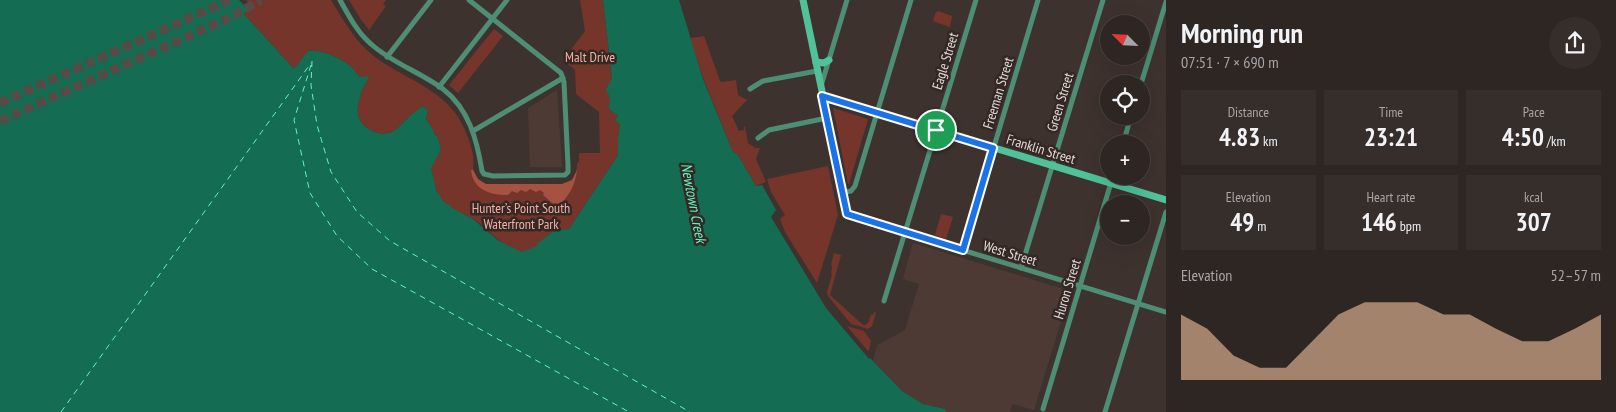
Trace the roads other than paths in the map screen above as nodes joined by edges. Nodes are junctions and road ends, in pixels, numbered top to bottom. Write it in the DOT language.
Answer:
graph roads {
  1 [pos="340,0"];
  2 [pos="430,0"];
  3 [pos="469,0"];
  4 [pos="507,0"];
  5 [pos="803,0"];
  6 [pos="847,0"];
  7 [pos="911,0"];
  8 [pos="976,0"];
  9 [pos="1038,0"];
  10 [pos="1103,0"];
  11 [pos="1166,2"];
  12 [pos="493,19"];
  13 [pos="387,57"];
  14 [pos="829,60"];
  15 [pos="816,62"];
  16 [pos="817,71"];
  17 [pos="1144,75"];
  18 [pos="563,78"];
  19 [pos="439,87"];
  20 [pos="821,87"];
  21 [pos="750,89"];
  22 [pos="822,96"];
  23 [pos="877,112"];
  24 [pos="827,118"];
  25 [pos="936,130"];
  26 [pos="473,131"];
  27 [pos="758,138"];
  28 [pos="993,148"];
  29 [pos="1052,166"];
  30 [pos="1100,177"];
  31 [pos="1110,185"];
  32 [pos="1126,185"];
  33 [pos="842,193"];
  34 [pos="1166,200"];
  35 [pos="1166,212"];
  36 [pos="905,233"];
  37 [pos="963,250"];
  38 [pos="1021,268"];
  39 [pos="1080,286"];
  40 [pos="884,302"];
  41 [pos="1138,304"];
  42 [pos="1166,312"];
  43 [pos="1043,409"];
  44 [pos="1105,412"];
  1 -- 13 [label="street"];
  2 -- 13 [label="street"];
  3 -- 12 [label="street"];
  4 -- 12 [label="street"];
  5 -- 15 [label="street"];
  6 -- 14 [label="street"];
  7 -- 23 [label="street"];
  8 -- 25 [label="street, Eagle Street"];
  9 -- 28 [label="street, Freeman Street"];
  10 -- 29 [label="street, Green Street"];
  11 -- 17 [label="street"];
  12 -- 18 [label="street"];
  12 -- 19 [label="street"];
  13 -- 19 [label="street"];
  14 -- 15 [label="street"];
  14 -- 20 [label="street"];
  15 -- 16 [label="street"];
  16 -- 20 [label="street"];
  16 -- 21 [label="street"];
  18 -- 26 [label="street"];
  18 -- 26 [label="street"];
  19 -- 26 [label="street"];
  20 -- 22 [label="street"];
  22 -- 23 [label="street, Franklin Street"];
  22 -- 24 [label="street"];
  23 -- 25 [label="street, Franklin Street"];
  23 -- 33 [label="street"];
  24 -- 27 [label="street"];
  24 -- 33 [label="street"];
  25 -- 28 [label="street, Franklin Street"];
  25 -- 36 [label="street, Eagle Street"];
  28 -- 29 [label="street, Franklin Street"];
  28 -- 37 [label="street, Freeman Street"];
  29 -- 30 [label="street, Franklin Street"];
  29 -- 38 [label="street, Green Street"];
  31 -- 39 [label="street, Huron Street"];
  32 -- 34 [label="street, Franklin Street"];
  33 -- 36 [label="street, West Street"];
  35 -- 41 [label="street"];
  36 -- 37 [label="street, West Street"];
  36 -- 40 [label="street, Eagle Street"];
  37 -- 38 [label="street, West Street"];
  38 -- 39 [label="street, West Street"];
  39 -- 41 [label="street, West Street"];
  39 -- 43 [label="street, Huron Street"];
  41 -- 42 [label="street, West Street"];
  41 -- 44 [label="street"];
}
